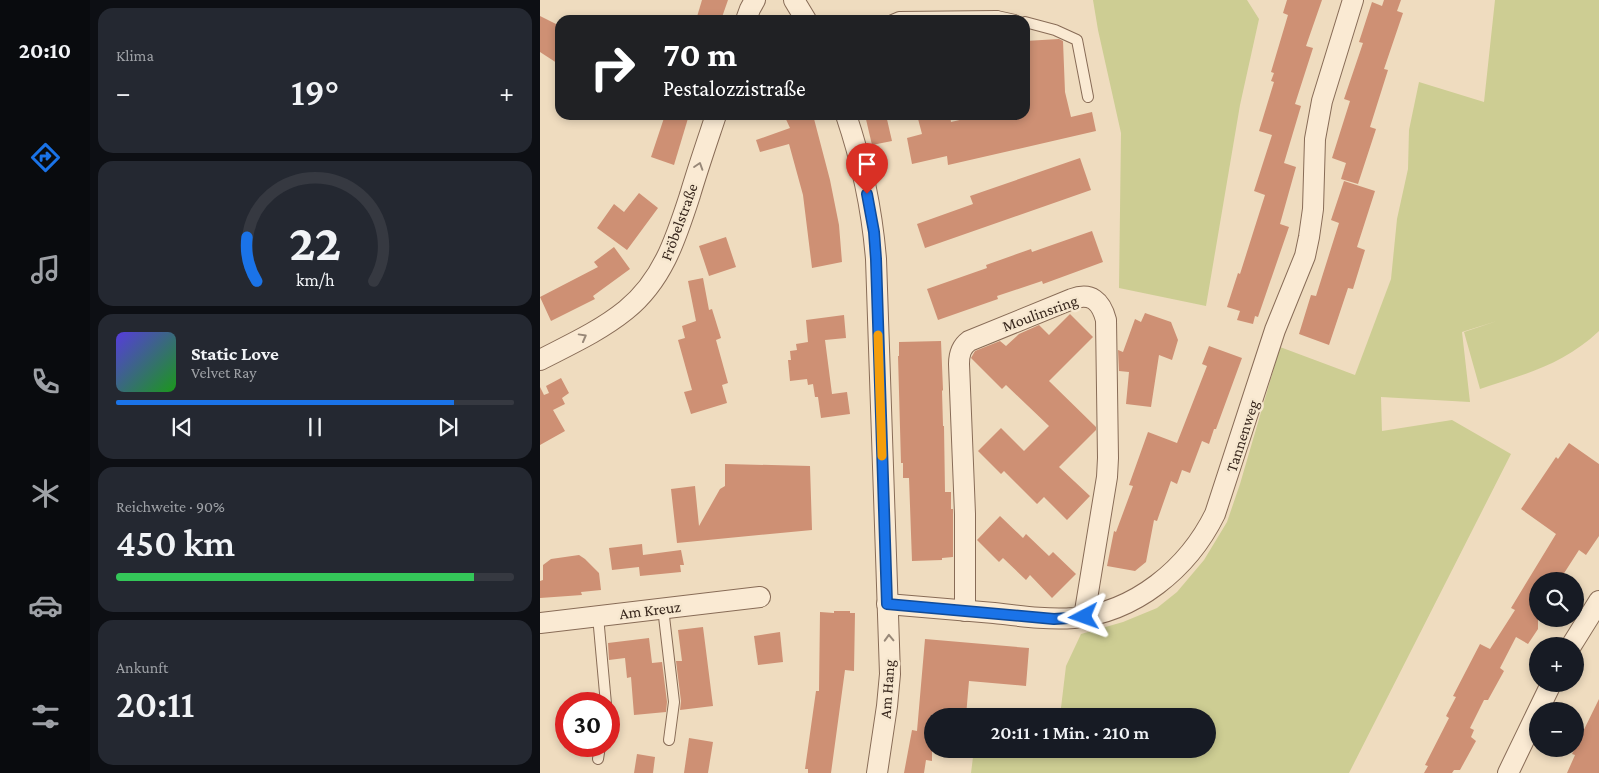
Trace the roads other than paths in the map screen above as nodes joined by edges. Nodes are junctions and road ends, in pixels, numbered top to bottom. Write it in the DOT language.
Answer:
graph roads {
  1 [pos="755,0"];
  2 [pos="794,0"];
  3 [pos="1353,0"];
  4 [pos="748,15"];
  5 [pos="803,15"];
  6 [pos="1030,23"];
  7 [pos="1088,97"];
  8 [pos="714,120"];
  9 [pos="847,120"];
  10 [pos="540,360"];
  11 [pos="760,597"];
  12 [pos="1599,601"];
  13 [pos="887,604"];
  14 [pos="663,608"];
  15 [pos="965,611"];
  16 [pos="598,616"];
  17 [pos="1084,617"];
  18 [pos="540,623"];
  19 [pos="1577,637"];
  20 [pos="605,692"];
  21 [pos="1547,692"];
  22 [pos="670,740"];
  23 [pos="877,773"];
  24 [pos="1508,773"];
  1 -- 4 [label="street"];
  2 -- 5 [label="street"];
  3 -- 17 [label="street, Tannenweg"];
  6 -- 7 [label="lane"];
  10 -- 8 [label="street, Fröbelstraße, one-way"];
  9 -- 13 [label="street, Am Hang"];
  11 -- 14 [label="street, Am Kreuz"];
  12 -- 19 [label="street"];
  13 -- 15 [label="street, Tannenweg"];
  23 -- 13 [label="street, Am Hang, one-way"];
  14 -- 16 [label="street, Am Kreuz"];
  14 -- 22 [label="lane"];
  15 -- 17 [label="street, Tannenweg"];
  15 -- 17 [label="street, Moulinsring"];
  16 -- 18 [label="street, Am Kreuz"];
  16 -- 20 [label="lane"];
  21 -- 24 [label="street"];
}
